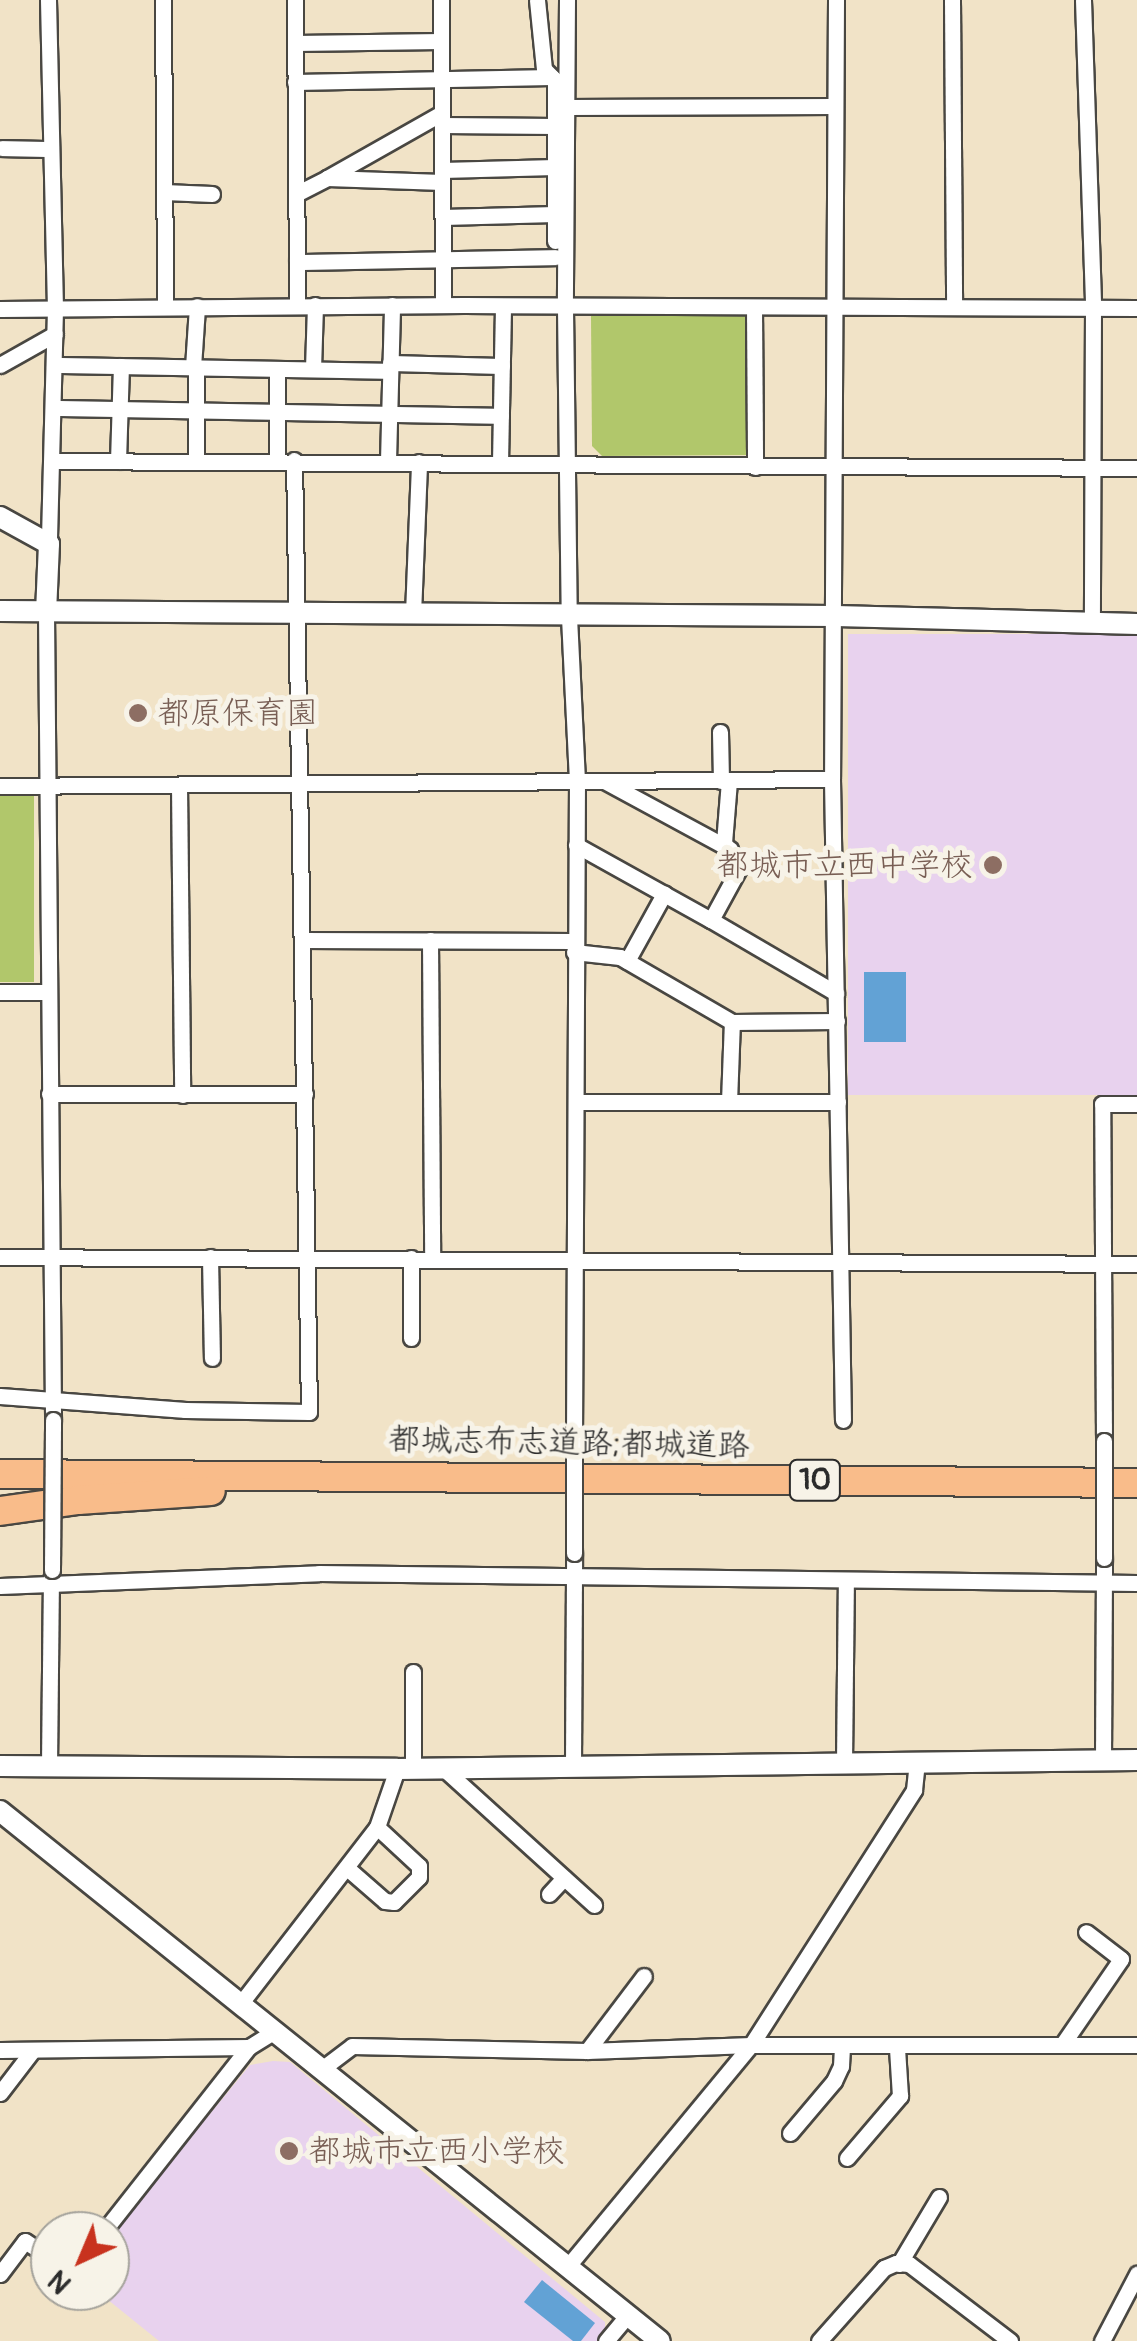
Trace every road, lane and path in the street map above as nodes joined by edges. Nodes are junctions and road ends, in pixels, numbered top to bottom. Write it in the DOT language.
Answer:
graph roads {
  1 [pos="48,0"];
  2 [pos="163,0"];
  3 [pos="295,0"];
  4 [pos="441,0"];
  5 [pos="537,0"];
  6 [pos="567,0"];
  7 [pos="836,0"];
  8 [pos="952,0"];
  9 [pos="1083,0"];
  10 [pos="441,41"];
  11 [pos="295,44"];
  12 [pos="552,77"];
  13 [pos="296,82"];
  14 [pos="441,82"];
  15 [pos="566,106"];
  16 [pos="835,106"];
  17 [pos="442,119"];
  18 [pos="555,126"];
  19 [pos="2,148"];
  20 [pos="51,148"];
  21 [pos="555,167"];
  22 [pos="442,176"];
  23 [pos="327,178"];
  24 [pos="164,192"];
  25 [pos="212,194"];
  26 [pos="296,194"];
  27 [pos="554,214"];
  28 [pos="442,217"];
  29 [pos="554,257"];
  30 [pos="443,258"];
  31 [pos="297,262"];
  32 [pos="555,292"];
  33 [pos="297,305"];
  34 [pos="316,305"];
  35 [pos="392,305"];
  36 [pos="443,305"];
  37 [pos="197,306"];
  38 [pos="503,306"];
  39 [pos="166,307"];
  40 [pos="954,307"];
  41 [pos="1093,307"];
  42 [pos="564,308"];
  43 [pos="754,308"];
  44 [pos="837,308"];
  45 [pos="1137,308"];
  46 [pos="0,309"];
  47 [pos="55,310"];
  48 [pos="55,334"];
  49 [pos="54,364"];
  50 [pos="0,365"];
  51 [pos="121,366"];
  52 [pos="502,366"];
  53 [pos="195,367"];
  54 [pos="390,367"];
  55 [pos="277,369"];
  56 [pos="313,370"];
  57 [pos="54,408"];
  58 [pos="120,410"];
  59 [pos="196,412"];
  60 [pos="389,413"];
  61 [pos="277,414"];
  62 [pos="500,416"];
  63 [pos="196,460"];
  64 [pos="286,460"];
  65 [pos="53,461"];
  66 [pos="118,461"];
  67 [pos="388,462"];
  68 [pos="419,462"];
  69 [pos="500,463"];
  70 [pos="568,464"];
  71 [pos="755,467"];
  72 [pos="835,468"];
  73 [pos="1093,468"];
  74 [pos="1137,468"];
  75 [pos="0,517"];
  76 [pos="49,544"];
  77 [pos="0,612"];
  78 [pos="46,612"];
  79 [pos="298,612"];
  80 [pos="414,614"];
  81 [pos="569,616"];
  82 [pos="836,616"];
  83 [pos="1092,623"];
  84 [pos="1137,624"];
  85 [pos="720,732"];
  86 [pos="832,779"];
  87 [pos="577,780"];
  88 [pos="604,780"];
  89 [pos="725,781"];
  90 [pos="179,785"];
  91 [pos="0,786"];
  92 [pos="302,786"];
  93 [pos="50,787"];
  94 [pos="576,845"];
  95 [pos="730,850"];
  96 [pos="664,894"];
  97 [pos="711,920"];
  98 [pos="303,940"];
  99 [pos="430,940"];
  100 [pos="574,946"];
  101 [pos="627,961"];
  102 [pos="0,992"];
  103 [pos="49,992"];
  104 [pos="836,992"];
  105 [pos="837,1021"];
  106 [pos="732,1022"];
  107 [pos="49,1094"];
  108 [pos="305,1094"];
  109 [pos="182,1095"];
  110 [pos="576,1102"];
  111 [pos="729,1102"];
  112 [pos="838,1102"];
  113 [pos="1137,1104"];
  114 [pos="0,1257"];
  115 [pos="52,1257"];
  116 [pos="210,1257"];
  117 [pos="307,1257"];
  118 [pos="411,1258"];
  119 [pos="432,1258"];
  120 [pos="572,1258"];
  121 [pos="840,1262"];
  122 [pos="1100,1264"];
  123 [pos="1137,1264"];
  124 [pos="411,1338"];
  125 [pos="212,1358"];
  126 [pos="0,1396"];
  127 [pos="52,1398"];
  128 [pos="843,1420"];
  129 [pos="0,1455"];
  130 [pos="0,1474"];
  131 [pos="492,1477"];
  132 [pos="1137,1483"];
  133 [pos="0,1511"];
  134 [pos="51,1578"];
  135 [pos="574,1578"];
  136 [pos="846,1581"];
  137 [pos="1105,1583"];
  138 [pos="1137,1583"];
  139 [pos="0,1586"];
  140 [pos="413,1672"];
  141 [pos="1103,1760"];
  142 [pos="1137,1760"];
  143 [pos="917,1762"];
  144 [pos="844,1763"];
  145 [pos="0,1766"];
  146 [pos="49,1766"];
  147 [pos="573,1766"];
  148 [pos="443,1768"];
  149 [pos="405,1769"];
  150 [pos="0,1812"];
  151 [pos="377,1827"];
  152 [pos="347,1868"];
  153 [pos="564,1878"];
  154 [pos="548,1894"];
  155 [pos="594,1905"];
  156 [pos="1086,1932"];
  157 [pos="644,1976"];
  158 [pos="241,2003"];
  159 [pos="274,2031"];
  160 [pos="752,2045"];
  161 [pos="1062,2045"];
  162 [pos="1137,2046"];
  163 [pos="249,2047"];
  164 [pos="842,2047"];
  165 [pos="896,2048"];
  166 [pos="0,2050"];
  167 [pos="33,2050"];
  168 [pos="587,2052"];
  169 [pos="322,2068"];
  170 [pos="0,2094"];
  171 [pos="790,2133"];
  172 [pos="847,2158"];
  173 [pos="938,2197"];
  174 [pos="120,2211"];
  175 [pos="30,2244"];
  176 [pos="899,2264"];
  177 [pos="568,2266"];
  178 [pos="0,2274"];
  179 [pos="1137,2274"];
  180 [pos="629,2314"];
  181 [pos="606,2341"];
  182 [pos="660,2341"];
  183 [pos="819,2341"];
  184 [pos="1010,2341"];
  185 [pos="1102,2341"];
  1 -- 20 [label="street"];
  2 -- 24 [label="street"];
  3 -- 11 [label="street"];
  4 -- 10 [label="street"];
  5 -- 12 [label="street"];
  6 -- 15 [label="street"];
  7 -- 16 [label="street"];
  8 -- 40 [label="street"];
  9 -- 41 [label="street"];
  10 -- 11 [label="street"];
  10 -- 14 [label="street"];
  11 -- 13 [label="street"];
  12 -- 14 [label="street"];
  12 -- 18 [label="street"];
  13 -- 14 [label="street"];
  13 -- 26 [label="street"];
  14 -- 17 [label="street"];
  15 -- 16 [label="street"];
  15 -- 42 [label="street"];
  16 -- 44 [label="street"];
  17 -- 18 [label="street"];
  17 -- 22 [label="street"];
  17 -- 23 [label="street"];
  18 -- 21 [label="street"];
  19 -- 20 [label="street"];
  20 -- 47 [label="street"];
  21 -- 22 [label="street"];
  21 -- 27 [label="street"];
  22 -- 23 [label="street"];
  22 -- 28 [label="street"];
  23 -- 26 [label="street"];
  24 -- 25 [label="street"];
  24 -- 39 [label="street"];
  26 -- 31 [label="street"];
  27 -- 28 [label="street"];
  27 -- 29 [label="street"];
  28 -- 30 [label="street"];
  29 -- 30 [label="street"];
  29 -- 32 [label="street"];
  30 -- 31 [label="street"];
  30 -- 36 [label="street"];
  31 -- 33 [label="street"];
  33 -- 34 [label="street"];
  33 -- 37 [label="street"];
  34 -- 35 [label="street"];
  34 -- 56 [label="street"];
  35 -- 36 [label="street"];
  35 -- 54 [label="street"];
  36 -- 38 [label="street"];
  37 -- 39 [label="street"];
  37 -- 53 [label="street"];
  38 -- 42 [label="street"];
  38 -- 52 [label="street"];
  39 -- 47 [label="street"];
  40 -- 41 [label="street"];
  40 -- 44 [label="street"];
  41 -- 45 [label="street"];
  41 -- 73 [label="street"];
  42 -- 43 [label="street"];
  42 -- 70 [label="street"];
  43 -- 44 [label="street"];
  43 -- 71 [label="street"];
  44 -- 72 [label="street"];
  46 -- 47 [label="street"];
  47 -- 48 [label="street"];
  48 -- 49 [label="street"];
  48 -- 50 [label="street"];
  49 -- 51 [label="street"];
  49 -- 57 [label="street"];
  51 -- 53 [label="street"];
  51 -- 58 [label="street"];
  52 -- 54 [label="street"];
  52 -- 62 [label="street"];
  53 -- 55 [label="street"];
  53 -- 59 [label="street"];
  54 -- 56 [label="street"];
  54 -- 60 [label="street"];
  55 -- 56 [label="street"];
  55 -- 61 [label="street"];
  57 -- 58 [label="street"];
  57 -- 65 [label="street"];
  58 -- 59 [label="street"];
  58 -- 66 [label="street"];
  59 -- 61 [label="street"];
  59 -- 63 [label="street"];
  60 -- 61 [label="street"];
  60 -- 62 [label="street"];
  60 -- 67 [label="street"];
  61 -- 64 [label="street"];
  62 -- 69 [label="street"];
  63 -- 64 [label="street"];
  63 -- 66 [label="street"];
  64 -- 67 [label="street"];
  64 -- 79 [label="street"];
  65 -- 66 [label="street"];
  65 -- 76 [label="street"];
  67 -- 68 [label="street"];
  68 -- 69 [label="street"];
  68 -- 80 [label="street"];
  69 -- 70 [label="street"];
  70 -- 71 [label="street"];
  70 -- 81 [label="street"];
  71 -- 72 [label="street"];
  72 -- 73 [label="street"];
  72 -- 82 [label="street"];
  73 -- 74 [label="street"];
  73 -- 83 [label="street"];
  75 -- 76 [label="street"];
  76 -- 78 [label="street"];
  77 -- 78 [label="street"];
  78 -- 79 [label="street"];
  78 -- 93 [label="street"];
  79 -- 80 [label="street"];
  79 -- 92 [label="street"];
  80 -- 81 [label="street"];
  81 -- 82 [label="street"];
  81 -- 87 [label="street"];
  82 -- 83 [label="street"];
  82 -- 86 [label="street"];
  83 -- 84 [label="street"];
  85 -- 89 [label="street"];
  86 -- 89 [label="street"];
  86 -- 104 [label="street"];
  87 -- 88 [label="street"];
  87 -- 92 [label="street"];
  87 -- 94 [label="street"];
  88 -- 89 [label="street"];
  88 -- 95 [label="street"];
  89 -- 95 [label="street"];
  90 -- 92 [label="street"];
  90 -- 93 [label="street"];
  90 -- 109 [label="street"];
  91 -- 93 [label="street"];
  92 -- 98 [label="street"];
  93 -- 103 [label="street"];
  94 -- 96 [label="street"];
  94 -- 100 [label="street"];
  95 -- 97 [label="street"];
  96 -- 97 [label="street"];
  96 -- 101 [label="street"];
  97 -- 104 [label="street"];
  98 -- 99 [label="street"];
  98 -- 108 [label="street"];
  99 -- 100 [label="street"];
  99 -- 119 [label="street"];
  100 -- 101 [label="street"];
  100 -- 110 [label="street"];
  101 -- 106 [label="street"];
  102 -- 103 [label="street"];
  103 -- 107 [label="street"];
  104 -- 105 [label="street"];
  105 -- 106 [label="street"];
  105 -- 112 [label="street"];
  106 -- 111 [label="street"];
  107 -- 109 [label="street"];
  107 -- 115 [label="street"];
  108 -- 109 [label="street"];
  108 -- 117 [label="street"];
  110 -- 111 [label="street"];
  110 -- 120 [label="street"];
  111 -- 112 [label="street"];
  112 -- 121 [label="street"];
  113 -- 122 [label="street"];
  114 -- 115 [label="street"];
  115 -- 116 [label="street"];
  115 -- 127 [label="street"];
  116 -- 117 [label="street"];
  116 -- 125 [label="street"];
  117 -- 118 [label="street"];
  117 -- 127 [label="street"];
  118 -- 119 [label="street"];
  118 -- 124 [label="street"];
  119 -- 120 [label="street"];
  120 -- 121 [label="street"];
  120 -- 135 [label="street, bridge"];
  121 -- 122 [label="street"];
  121 -- 128 [label="street"];
  122 -- 123 [label="street"];
  122 -- 137 [label="street, bridge"];
  126 -- 127 [label="street"];
  127 -- 134 [label="street, bridge"];
  129 -- 131 [label="highway"];
  130 -- 131 [label="highway, 都城志布志道路;都城道路 / 10"];
  131 -- 132 [label="highway, 都城志布志道路;都城道路 / 10"];
  131 -- 133 [label="highway"];
  134 -- 135 [label="street"];
  134 -- 139 [label="street"];
  134 -- 146 [label="street"];
  135 -- 136 [label="street"];
  135 -- 147 [label="street"];
  136 -- 137 [label="street"];
  136 -- 144 [label="street"];
  137 -- 138 [label="street"];
  137 -- 141 [label="street"];
  140 -- 149 [label="street"];
  141 -- 142 [label="street"];
  141 -- 143 [label="street"];
  143 -- 144 [label="street"];
  143 -- 160 [label="street"];
  144 -- 147 [label="street"];
  145 -- 146 [label="street"];
  146 -- 149 [label="street"];
  147 -- 148 [label="street"];
  148 -- 149 [label="street"];
  148 -- 153 [label="street"];
  149 -- 151 [label="street"];
  150 -- 158 [label="street"];
  151 -- 152 [label="street"];
  151 -- 152 [label="street"];
  152 -- 158 [label="street"];
  153 -- 154 [label="street"];
  153 -- 155 [label="street"];
  156 -- 161 [label="street"];
  157 -- 168 [label="street"];
  158 -- 159 [label="street"];
  159 -- 163 [label="street"];
  159 -- 169 [label="street"];
  160 -- 164 [label="street"];
  160 -- 168 [label="street"];
  160 -- 177 [label="street"];
  161 -- 162 [label="street"];
  161 -- 165 [label="street"];
  163 -- 167 [label="street"];
  163 -- 174 [label="street"];
  164 -- 165 [label="street"];
  164 -- 171 [label="street"];
  165 -- 172 [label="street"];
  166 -- 167 [label="street"];
  167 -- 170 [label="street"];
  168 -- 169 [label="street"];
  169 -- 177 [label="street"];
  173 -- 176 [label="street"];
  175 -- 178 [label="street"];
  176 -- 183 [label="street"];
  176 -- 184 [label="street"];
  177 -- 180 [label="street"];
  179 -- 185 [label="street"];
  180 -- 181 [label="street"];
  180 -- 182 [label="street"];
}
